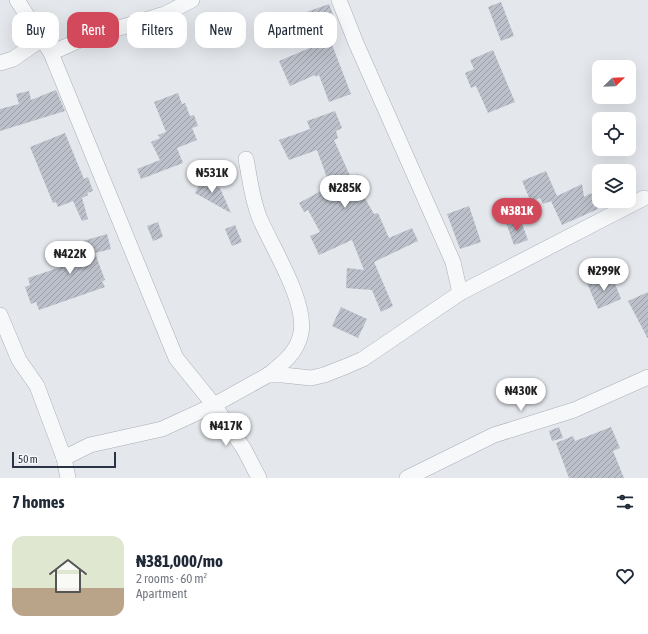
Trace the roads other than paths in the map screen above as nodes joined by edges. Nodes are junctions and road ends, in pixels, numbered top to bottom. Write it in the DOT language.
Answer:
graph roads {
  1 [pos="17,0"];
  2 [pos="192,0"];
  3 [pos="339,0"];
  4 [pos="25,12"];
  5 [pos="29,48"];
  6 [pos="48,48"];
  7 [pos="51,53"];
  8 [pos="0,63"];
  9 [pos="246,159"];
  10 [pos="644,198"];
  11 [pos="460,293"];
  12 [pos="0,314"];
  13 [pos="268,375"];
  14 [pos="648,377"];
  15 [pos="214,405"];
  16 [pos="64,458"];
  17 [pos="68,478"];
  18 [pos="259,478"];
  19 [pos="408,478"];
  1 -- 4 [label="street"];
  2 -- 7 [label="street"];
  3 -- 11 [label="street"];
  5 -- 8 [label="street"];
  6 -- 7 [label="street"];
  7 -- 15 [label="street"];
  9 -- 13 [label="street"];
  10 -- 11 [label="street"];
  11 -- 13 [label="street"];
  12 -- 16 [label="street"];
  13 -- 15 [label="street"];
  14 -- 19 [label="street"];
  15 -- 16 [label="street"];
  15 -- 18 [label="street"];
  16 -- 17 [label="street"];
}
